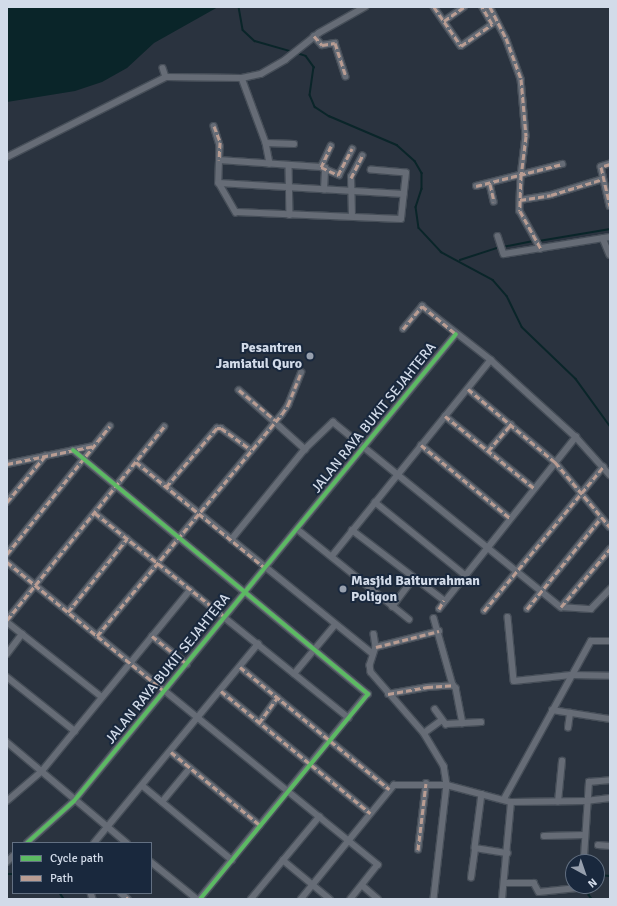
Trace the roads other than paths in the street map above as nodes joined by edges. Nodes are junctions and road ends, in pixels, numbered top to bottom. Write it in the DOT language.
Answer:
graph roads {
  1 [pos="364,7"];
  2 [pos="434,7"];
  3 [pos="464,7"];
  4 [pos="482,7"];
  5 [pos="490,7"];
  6 [pos="444,21"];
  7 [pos="314,36"];
  8 [pos="163,68"];
  9 [pos="346,76"];
  10 [pos="166,77"];
  11 [pos="242,78"];
  12 [pos="214,126"];
  13 [pos="266,143"];
  14 [pos="294,144"];
  15 [pos="331,146"];
  16 [pos="352,148"];
  17 [pos="362,156"];
  18 [pos="7,157"];
  19 [pos="219,160"];
  20 [pos="270,164"];
  21 [pos="562,164"];
  22 [pos="610,164"];
  23 [pos="288,165"];
  24 [pos="323,167"];
  25 [pos="371,170"];
  26 [pos="521,174"];
  27 [pos="603,179"];
  28 [pos="219,183"];
  29 [pos="490,184"];
  30 [pos="476,186"];
  31 [pos="290,188"];
  32 [pos="324,190"];
  33 [pos="353,191"];
  34 [pos="404,194"];
  35 [pos="520,200"];
  36 [pos="494,202"];
  37 [pos="610,206"];
  38 [pos="290,215"];
  39 [pos="352,217"];
  40 [pos="498,236"];
  41 [pos="610,237"];
  42 [pos="603,238"];
  43 [pos="540,247"];
  44 [pos="610,255"];
  45 [pos="403,329"];
  46 [pos="456,334"];
  47 [pos="491,360"];
  48 [pos="301,372"];
  49 [pos="468,389"];
  50 [pos="239,390"];
  51 [pos="445,416"];
  52 [pos="275,420"];
  53 [pos="512,425"];
  54 [pos="110,426"];
  55 [pos="164,427"];
  56 [pos="576,437"];
  57 [pos="421,445"];
  58 [pos="94,446"];
  59 [pos="364,447"];
  60 [pos="305,448"];
  61 [pos="73,450"];
  62 [pos="250,450"];
  63 [pos="488,451"];
  64 [pos="45,456"];
  65 [pos="84,458"];
  66 [pos="136,462"];
  67 [pos="555,462"];
  68 [pos="7,464"];
  69 [pos="603,467"];
  70 [pos="398,474"];
  71 [pos="610,475"];
  72 [pos="116,486"];
  73 [pos="166,486"];
  74 [pos="534,488"];
  75 [pos="580,495"];
  76 [pos="7,502"];
  77 [pos="374,502"];
  78 [pos="95,513"];
  79 [pos="198,514"];
  80 [pos="510,518"];
  81 [pos="601,518"];
  82 [pos="610,527"];
  83 [pos="297,529"];
  84 [pos="352,530"];
  85 [pos="178,538"];
  86 [pos="127,539"];
  87 [pos="231,540"];
  88 [pos="487,547"];
  89 [pos="610,549"];
  90 [pos="7,554"];
  91 [pos="332,556"];
  92 [pos="7,562"];
  93 [pos="157,563"];
  94 [pos="265,568"];
  95 [pos="516,571"];
  96 [pos="464,574"];
  97 [pos="414,579"];
  98 [pos="35,585"];
  99 [pos="610,589"];
  100 [pos="190,590"];
  101 [pos="541,591"];
  102 [pos="244,594"];
  103 [pos="444,600"];
  104 [pos="392,607"];
  105 [pos="561,607"];
  106 [pos="527,609"];
  107 [pos="439,610"];
  108 [pos="484,611"];
  109 [pos="68,612"];
  110 [pos="225,617"];
  111 [pos="508,617"];
  112 [pos="409,618"];
  113 [pos="434,618"];
  114 [pos="7,621"];
  115 [pos="335,625"];
  116 [pos="439,632"];
  117 [pos="22,634"];
  118 [pos="374,634"];
  119 [pos="97,636"];
  120 [pos="152,636"];
  121 [pos="610,641"];
  122 [pos="258,644"];
  123 [pos="376,647"];
  124 [pos="314,650"];
  125 [pos="7,654"];
  126 [pos="373,654"];
  127 [pos="130,663"];
  128 [pos="187,664"];
  129 [pos="240,667"];
  130 [pos="294,674"];
  131 [pos="571,675"];
  132 [pos="610,676"];
  133 [pos="7,677"];
  134 [pos="453,686"];
  135 [pos="164,691"];
  136 [pos="220,691"];
  137 [pos="388,694"];
  138 [pos="102,697"];
  139 [pos="277,698"];
  140 [pos="436,709"];
  141 [pos="552,710"];
  142 [pos="570,713"];
  143 [pos="349,718"];
  144 [pos="198,719"];
  145 [pos="610,719"];
  146 [pos="442,720"];
  147 [pos="481,722"];
  148 [pos="259,723"];
  149 [pos="463,723"];
  150 [pos="568,728"];
  151 [pos="75,731"];
  152 [pos="424,733"];
  153 [pos="330,741"];
  154 [pos="8,745"];
  155 [pos="171,752"];
  156 [pos="562,761"];
  157 [pos="310,764"];
  158 [pos="190,768"];
  159 [pos="42,771"];
  160 [pos="610,780"];
  161 [pos="426,783"];
  162 [pos="447,784"];
  163 [pos="143,786"];
  164 [pos="388,789"];
  165 [pos="288,792"];
  166 [pos="482,794"];
  167 [pos="610,798"];
  168 [pos="504,799"];
  169 [pos="7,801"];
  170 [pos="74,801"];
  171 [pos="586,801"];
  172 [pos="162,802"];
  173 [pos="511,802"];
  174 [pos="558,802"];
  175 [pos="370,813"];
  176 [pos="319,816"];
  177 [pos="260,825"];
  178 [pos="108,828"];
  179 [pos="584,835"];
  180 [pos="544,836"];
  181 [pos="348,840"];
  182 [pos="28,842"];
  183 [pos="95,842"];
  184 [pos="126,842"];
  185 [pos="598,845"];
  186 [pos="610,846"];
  187 [pos="475,848"];
  188 [pos="418,850"];
  189 [pos="508,853"];
  190 [pos="584,854"];
  191 [pos="232,860"];
  192 [pos="283,860"];
  193 [pos="152,863"];
  194 [pos="471,878"];
  195 [pos="504,883"];
  196 [pos="313,884"];
  197 [pos="362,885"];
  198 [pos="565,889"];
  199 [pos="197,899"];
  200 [pos="200,899"];
  201 [pos="251,899"];
  202 [pos="302,899"];
  203 [pos="330,899"];
  204 [pos="351,899"];
  205 [pos="378,899"];
  206 [pos="434,899"];
  207 [pos="502,899"];
  1 -- 7 [label="street"];
  2 -- 6 [label="street"];
  3 -- 6 [label="street"];
  4 -- 6 [label="street"];
  5 -- 26 [label="street"];
  7 -- 9 [label="street"];
  7 -- 11 [label="street"];
  8 -- 10 [label="street"];
  10 -- 11 [label="street"];
  10 -- 18 [label="street"];
  11 -- 13 [label="street"];
  12 -- 19 [label="street"];
  13 -- 14 [label="street"];
  13 -- 20 [label="street"];
  15 -- 24 [label="street"];
  16 -- 24 [label="street"];
  17 -- 33 [label="street"];
  19 -- 20 [label="street"];
  19 -- 28 [label="street"];
  20 -- 23 [label="street"];
  21 -- 26 [label="street"];
  22 -- 27 [label="street"];
  23 -- 24 [label="street"];
  23 -- 31 [label="street"];
  24 -- 32 [label="street"];
  25 -- 34 [label="street"];
  26 -- 29 [label="street"];
  26 -- 35 [label="street"];
  27 -- 35 [label="street"];
  27 -- 37 [label="street"];
  28 -- 31 [label="street"];
  28 -- 38 [label="street"];
  29 -- 30 [label="street"];
  29 -- 36 [label="street"];
  31 -- 32 [label="street"];
  31 -- 38 [label="street"];
  32 -- 33 [label="street"];
  33 -- 34 [label="street"];
  33 -- 39 [label="street"];
  34 -- 39 [label="street"];
  35 -- 43 [label="street"];
  38 -- 39 [label="street"];
  40 -- 43 [label="street"];
  41 -- 42 [label="street"];
  42 -- 43 [label="street"];
  42 -- 44 [label="street"];
  45 -- 46 [label="street"];
  46 -- 47 [label="street"];
  46 -- 59 [label="street, JALAN RAYA BUKIT SEJAHTERA"];
  47 -- 49 [label="street"];
  47 -- 56 [label="street"];
  48 -- 52 [label="street"];
  49 -- 51 [label="street"];
  49 -- 53 [label="street"];
  50 -- 52 [label="street"];
  51 -- 57 [label="street"];
  51 -- 63 [label="street"];
  52 -- 60 [label="street"];
  52 -- 62 [label="street"];
  53 -- 63 [label="street"];
  53 -- 67 [label="street"];
  54 -- 58 [label="street"];
  55 -- 66 [label="street"];
  56 -- 67 [label="street"];
  56 -- 69 [label="street"];
  57 -- 70 [label="street"];
  57 -- 80 [label="street"];
  58 -- 61 [label="street"];
  58 -- 65 [label="street"];
  59 -- 60 [label="street"];
  59 -- 70 [label="street"];
  59 -- 83 [label="street, JALAN RAYA BUKIT SEJAHTERA"];
  60 -- 87 [label="street"];
  61 -- 64 [label="street"];
  61 -- 65 [label="street"];
  62 -- 73 [label="street"];
  62 -- 79 [label="street"];
  63 -- 74 [label="street"];
  64 -- 68 [label="street"];
  64 -- 76 [label="street"];
  65 -- 72 [label="street"];
  65 -- 90 [label="street"];
  66 -- 72 [label="street"];
  66 -- 73 [label="street"];
  67 -- 74 [label="street"];
  67 -- 75 [label="street"];
  69 -- 71 [label="street"];
  69 -- 75 [label="street"];
  70 -- 77 [label="street"];
  70 -- 88 [label="street"];
  72 -- 78 [label="street"];
  72 -- 85 [label="street"];
  73 -- 79 [label="street"];
  74 -- 80 [label="street"];
  75 -- 81 [label="street"];
  75 -- 95 [label="street"];
  77 -- 84 [label="street"];
  77 -- 96 [label="street"];
  78 -- 86 [label="street"];
  78 -- 98 [label="street"];
  79 -- 85 [label="street"];
  79 -- 87 [label="street"];
  80 -- 88 [label="street"];
  81 -- 82 [label="street"];
  81 -- 101 [label="street"];
  83 -- 91 [label="street"];
  83 -- 94 [label="street, JALAN RAYA BUKIT SEJAHTERA"];
  84 -- 91 [label="street"];
  84 -- 97 [label="street"];
  85 -- 93 [label="street"];
  85 -- 102 [label="street"];
  86 -- 93 [label="street"];
  86 -- 109 [label="street"];
  87 -- 94 [label="street"];
  88 -- 95 [label="street"];
  88 -- 96 [label="street"];
  89 -- 105 [label="street"];
  91 -- 104 [label="street"];
  92 -- 98 [label="street"];
  93 -- 100 [label="street"];
  93 -- 119 [label="street"];
  94 -- 102 [label="street, JALAN RAYA BUKIT SEJAHTERA"];
  94 -- 115 [label="street"];
  95 -- 101 [label="street"];
  95 -- 108 [label="street"];
  96 -- 103 [label="street"];
  97 -- 103 [label="street"];
  97 -- 104 [label="street"];
  98 -- 109 [label="street"];
  98 -- 114 [label="street"];
  99 -- 105 [label="street"];
  100 -- 110 [label="street"];
  100 -- 120 [label="street"];
  101 -- 105 [label="street"];
  101 -- 106 [label="street"];
  102 -- 110 [label="street, JALAN RAYA BUKIT SEJAHTERA"];
  102 -- 124 [label="street"];
  103 -- 107 [label="street"];
  104 -- 112 [label="street"];
  109 -- 119 [label="street"];
  110 -- 122 [label="street"];
  110 -- 128 [label="street, JALAN RAYA BUKIT SEJAHTERA"];
  111 -- 131 [label="street"];
  113 -- 116 [label="street"];
  114 -- 117 [label="street"];
  115 -- 124 [label="street"];
  115 -- 126 [label="street"];
  116 -- 123 [label="street"];
  116 -- 134 [label="street"];
  117 -- 125 [label="street"];
  117 -- 138 [label="street"];
  118 -- 123 [label="street"];
  119 -- 127 [label="street"];
  120 -- 127 [label="street"];
  120 -- 128 [label="street"];
  121 -- 131 [label="street"];
  122 -- 129 [label="street"];
  122 -- 130 [label="street"];
  123 -- 126 [label="street"];
  124 -- 130 [label="street"];
  124 -- 143 [label="street"];
  126 -- 137 [label="street"];
  127 -- 135 [label="street"];
  127 -- 138 [label="street"];
  128 -- 135 [label="street, JALAN RAYA BUKIT SEJAHTERA"];
  129 -- 136 [label="street"];
  129 -- 139 [label="street"];
  130 -- 143 [label="street"];
  131 -- 132 [label="street"];
  131 -- 141 [label="street"];
  133 -- 151 [label="street"];
  134 -- 137 [label="street"];
  134 -- 149 [label="street"];
  135 -- 144 [label="street"];
  135 -- 170 [label="street, JALAN RAYA BUKIT SEJAHTERA"];
  136 -- 144 [label="street"];
  136 -- 148 [label="street"];
  137 -- 152 [label="street"];
  138 -- 151 [label="street"];
  139 -- 148 [label="street"];
  139 -- 153 [label="street"];
  140 -- 146 [label="street"];
  141 -- 142 [label="street"];
  141 -- 168 [label="street"];
  142 -- 145 [label="street"];
  142 -- 150 [label="street"];
  143 -- 153 [label="street"];
  144 -- 155 [label="street"];
  144 -- 165 [label="street"];
  146 -- 149 [label="street"];
  146 -- 152 [label="street"];
  147 -- 149 [label="street"];
  148 -- 157 [label="street"];
  151 -- 159 [label="street"];
  152 -- 162 [label="street"];
  153 -- 157 [label="street"];
  153 -- 164 [label="street"];
  154 -- 159 [label="street"];
  155 -- 158 [label="street"];
  155 -- 163 [label="street"];
  156 -- 174 [label="street"];
  157 -- 165 [label="street"];
  157 -- 175 [label="street"];
  158 -- 172 [label="street"];
  158 -- 177 [label="street"];
  159 -- 169 [label="street"];
  159 -- 170 [label="street"];
  160 -- 171 [label="street"];
  161 -- 162 [label="street"];
  161 -- 164 [label="street"];
  161 -- 188 [label="street"];
  162 -- 166 [label="street"];
  162 -- 206 [label="street"];
  163 -- 172 [label="street"];
  163 -- 178 [label="street"];
  164 -- 175 [label="street"];
  165 -- 176 [label="street"];
  165 -- 177 [label="street"];
  166 -- 168 [label="street"];
  166 -- 187 [label="street"];
  167 -- 171 [label="street"];
  168 -- 173 [label="street"];
  170 -- 178 [label="street"];
  170 -- 182 [label="street, JALAN RAYA BUKIT SEJAHTERA"];
  171 -- 174 [label="street"];
  171 -- 179 [label="street"];
  172 -- 191 [label="street"];
  173 -- 174 [label="street"];
  173 -- 189 [label="street"];
  175 -- 181 [label="street"];
  176 -- 181 [label="street"];
  176 -- 192 [label="street"];
  177 -- 191 [label="street"];
  178 -- 183 [label="street"];
  178 -- 184 [label="street"];
  179 -- 180 [label="street"];
  179 -- 190 [label="street"];
  181 -- 196 [label="street"];
  181 -- 197 [label="street"];
  185 -- 186 [label="street"];
  187 -- 189 [label="street"];
  187 -- 194 [label="street"];
  189 -- 195 [label="street"];
  191 -- 200 [label="street"];
  192 -- 196 [label="street"];
  192 -- 201 [label="street"];
  193 -- 199 [label="street"];
  195 -- 198 [label="street"];
  195 -- 207 [label="street"];
  196 -- 202 [label="street"];
  196 -- 203 [label="street"];
  197 -- 204 [label="street"];
  197 -- 205 [label="street"];
}
